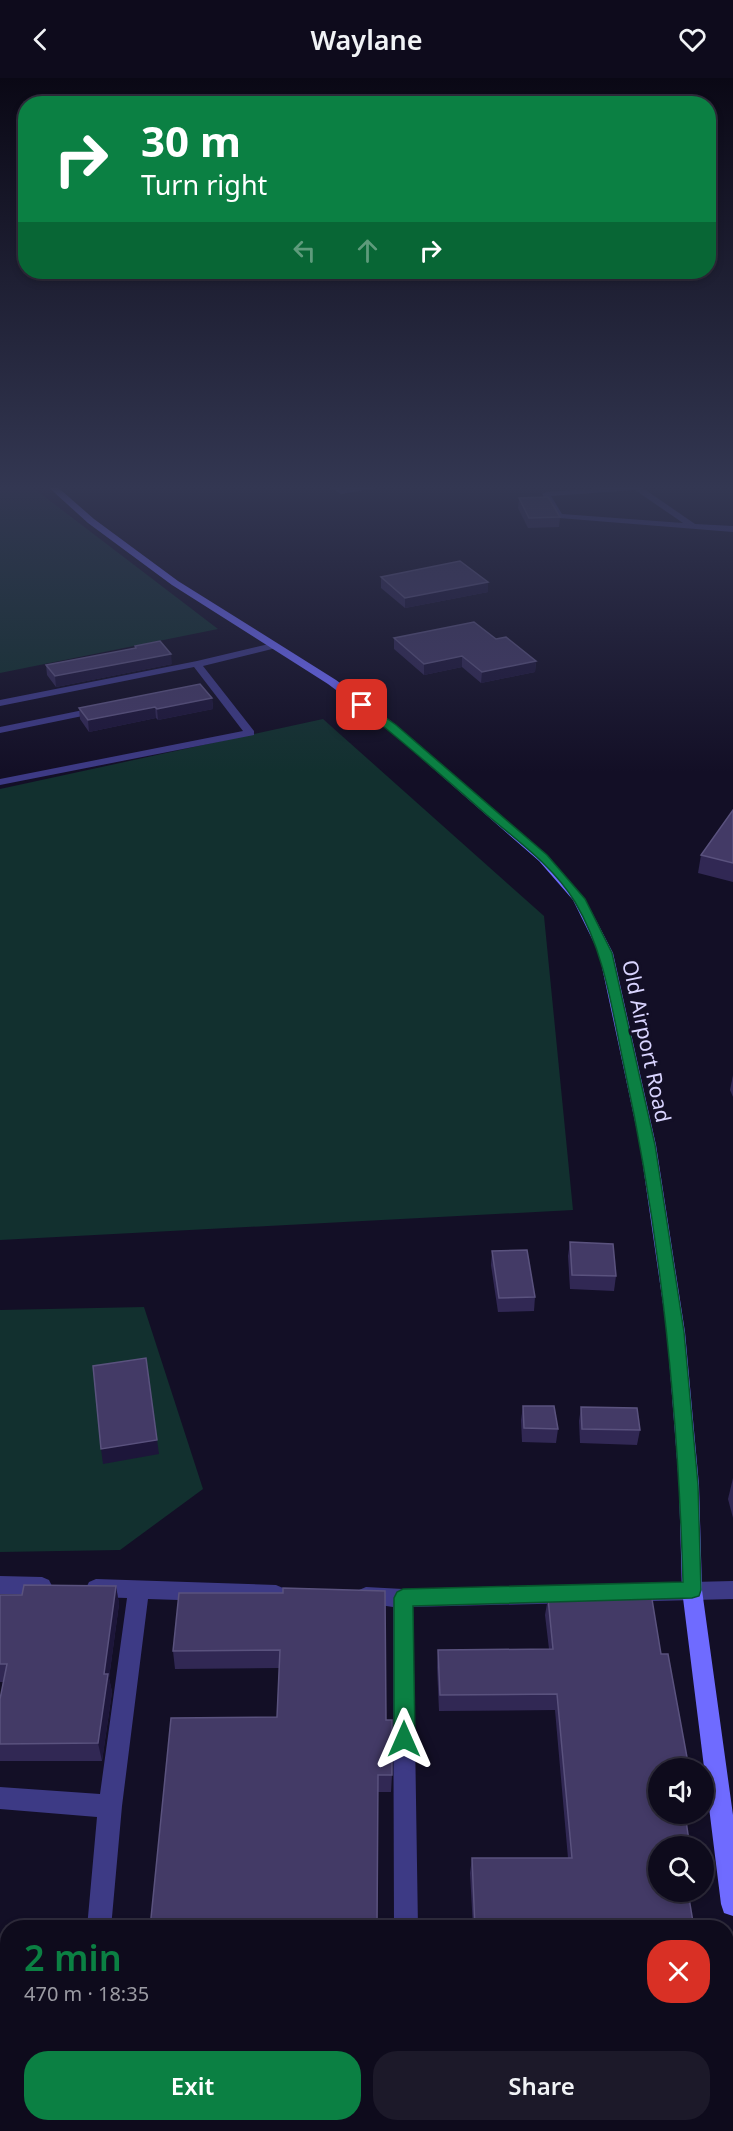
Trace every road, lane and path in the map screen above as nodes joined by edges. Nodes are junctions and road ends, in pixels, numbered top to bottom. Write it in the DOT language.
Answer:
graph roads {
  1 [pos="171,580"];
  2 [pos="273,646"];
  3 [pos="197,664"];
  4 [pos="0,703"];
  5 [pos="112,707"];
  6 [pos="0,730"];
  7 [pos="0,782"];
  8 [pos="0,1585"];
  9 [pos="58,1587"];
  10 [pos="81,1587"];
  11 [pos="139,1589"];
  12 [pos="692,1590"];
  13 [pos="733,1590"];
  14 [pos="300,1594"];
  15 [pos="346,1596"];
  16 [pos="403,1598"];
  17 [pos="0,1798"];
  18 [pos="110,1806"];
  19 [pos="733,1904"];
  20 [pos="100,1920"];
  21 [pos="406,1920"];
  1 -- 2 [label="main road, Old Airport Road"];
  2 -- 3 [label="street"];
  2 -- 12 [label="main road, Old Airport Road"];
  3 -- 4 [label="street"];
  3 -- 7 [label="street"];
  5 -- 6 [label="street"];
  8 -- 9 [label="street"];
  10 -- 11 [label="street"];
  11 -- 14 [label="street"];
  11 -- 18 [label="street"];
  12 -- 13 [label="street"];
  12 -- 16 [label="street"];
  12 -- 19 [label="main road, Old Airport Road"];
  15 -- 16 [label="street"];
  16 -- 21 [label="street"];
  17 -- 18 [label="street"];
  18 -- 20 [label="street"];
}
